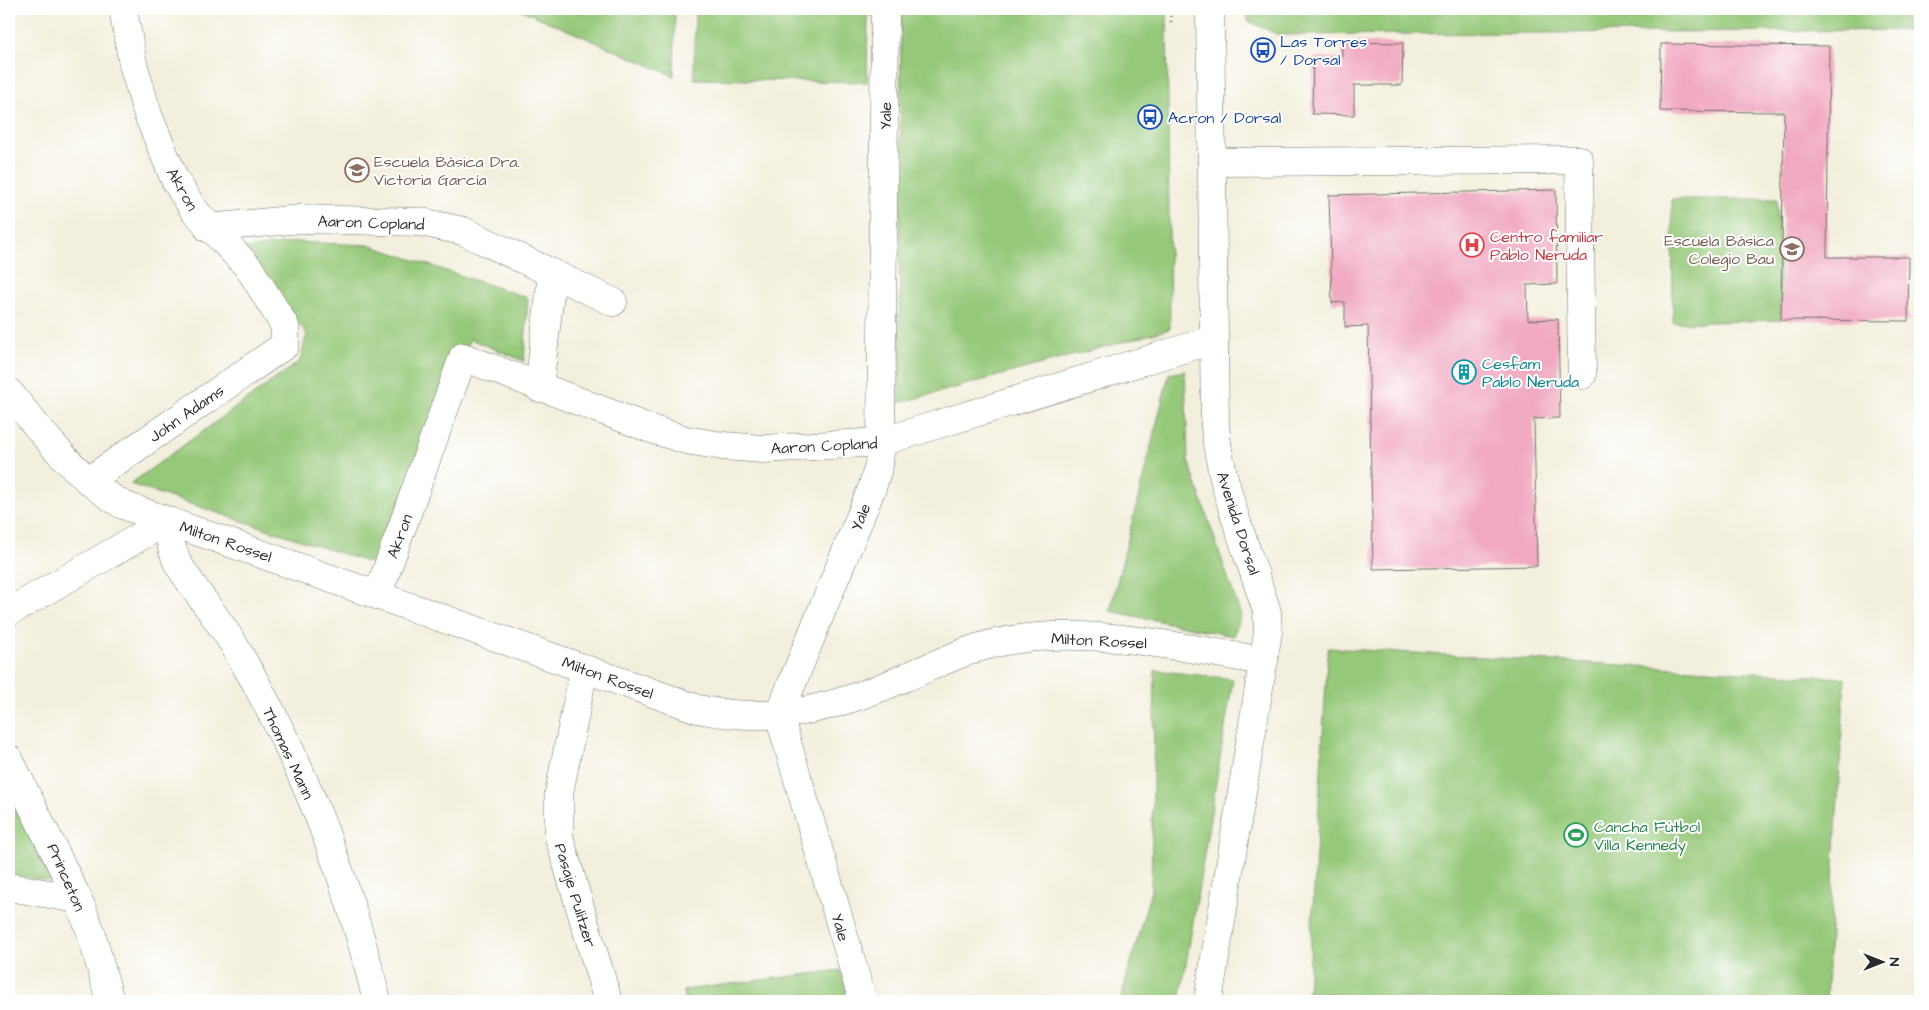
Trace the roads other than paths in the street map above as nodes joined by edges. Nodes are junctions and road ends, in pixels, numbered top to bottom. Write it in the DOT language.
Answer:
graph roads {
  1 [pos="123,9"];
  2 [pos="885,9"];
  3 [pos="1210,9"];
  4 [pos="1212,162"];
  5 [pos="208,228"];
  6 [pos="552,275"];
  7 [pos="613,302"];
  8 [pos="1215,339"];
  9 [pos="285,345"];
  10 [pos="1582,375"];
  11 [pos="539,388"];
  12 [pos="9,392"];
  13 [pos="881,442"];
  14 [pos="88,481"];
  15 [pos="168,521"];
  16 [pos="378,594"];
  17 [pos="9,612"];
  18 [pos="1264,662"];
  19 [pos="584,669"];
  20 [pos="779,715"];
  21 [pos="9,759"];
  22 [pos="9,887"];
  23 [pos="78,899"];
  24 [pos="110,1001"];
  25 [pos="377,1001"];
  26 [pos="608,1001"];
  27 [pos="863,1001"];
  28 [pos="1208,1001"];
  1 -- 5 [label="street, Akron"];
  2 -- 13 [label="street, Yale"];
  3 -- 4 [label="street, Avenida Dorsal"];
  4 -- 8 [label="street, Avenida Dorsal"];
  4 -- 10 [label="street"];
  5 -- 6 [label="street, Aaron Copland"];
  5 -- 9 [label="street, Akron"];
  6 -- 7 [label="street, Aaron Copland"];
  6 -- 11 [label="street"];
  8 -- 13 [label="street, Aaron Copland"];
  8 -- 18 [label="street, Avenida Dorsal"];
  9 -- 14 [label="street, John Adams"];
  11 -- 13 [label="street, Aaron Copland"];
  11 -- 16 [label="street, Akron"];
  12 -- 14 [label="street, Milton Rossel"];
  13 -- 20 [label="street, Yale"];
  14 -- 15 [label="street, Milton Rossel"];
  15 -- 16 [label="street, Milton Rossel"];
  15 -- 17 [label="street"];
  15 -- 25 [label="street, Thomas Mann"];
  16 -- 19 [label="street, Milton Rossel"];
  18 -- 20 [label="street, Milton Rossel"];
  18 -- 28 [label="street, Avenida Dorsal"];
  19 -- 20 [label="street, Milton Rossel"];
  19 -- 26 [label="street, Pasaje Pulitzer"];
  20 -- 27 [label="street, Yale"];
  21 -- 23 [label="street, Princeton"];
  22 -- 23 [label="street"];
  23 -- 24 [label="street, Princeton"];
}
